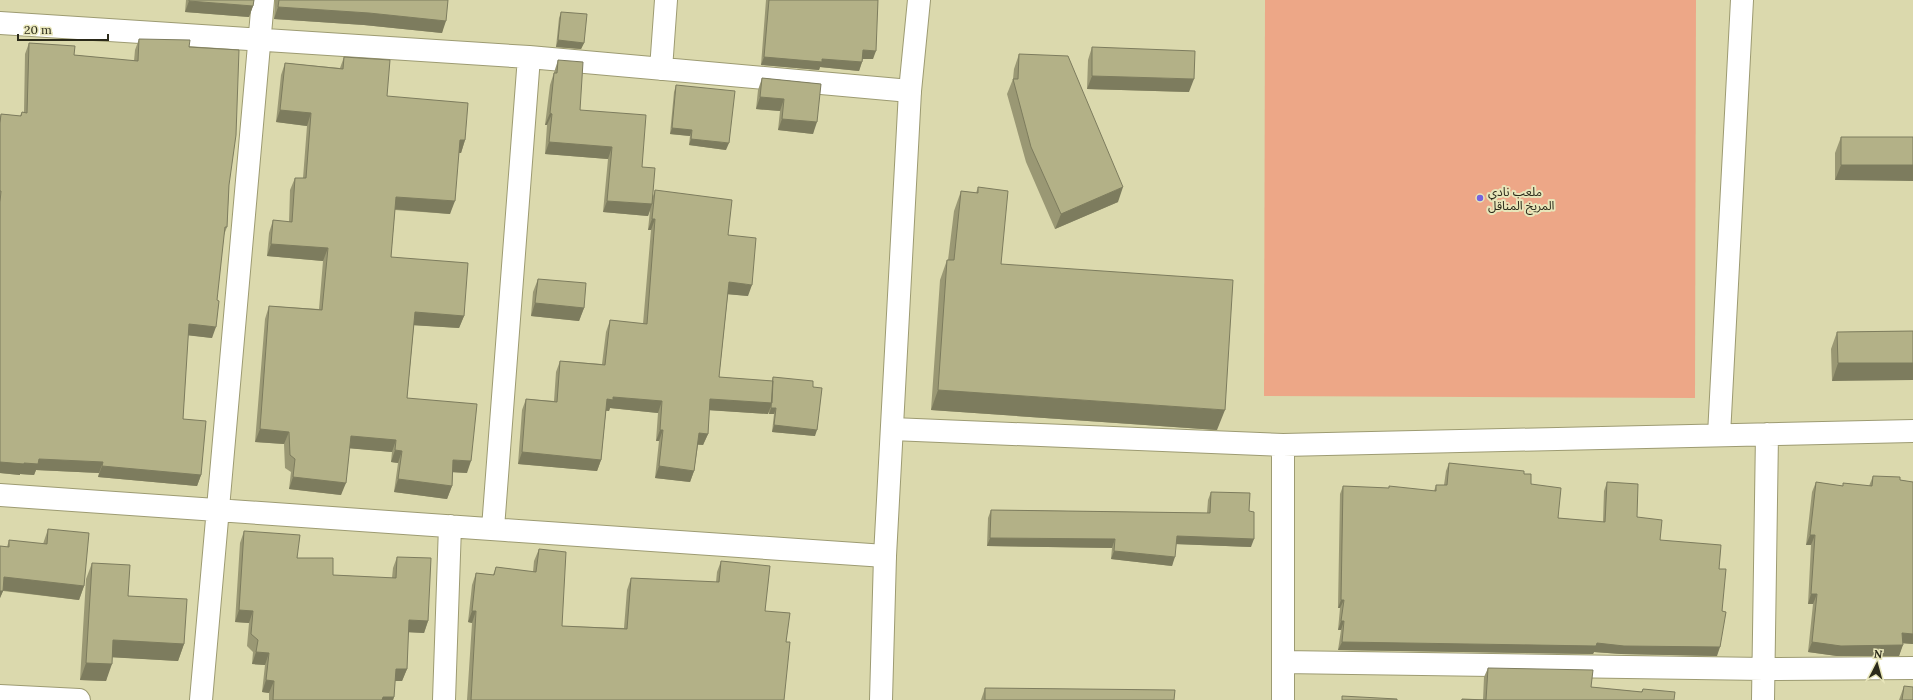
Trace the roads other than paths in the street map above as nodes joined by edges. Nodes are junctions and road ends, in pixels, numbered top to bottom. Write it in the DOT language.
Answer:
graph roads {
  1 [pos="263,0"];
  2 [pos="666,0"];
  3 [pos="919,0"];
  4 [pos="1742,0"];
  5 [pos="0,23"];
  6 [pos="260,40"];
  7 [pos="528,57"];
  8 [pos="661,68"];
  9 [pos="910,91"];
  10 [pos="892,429"];
  11 [pos="1913,431"];
  12 [pos="1767,434"];
  13 [pos="1719,435"];
  14 [pos="1283,445"];
  15 [pos="0,495"];
  16 [pos="218,511"];
  17 [pos="450,526"];
  18 [pos="493,528"];
  19 [pos="885,556"];
  20 [pos="1283,662"];
  21 [pos="1913,668"];
  22 [pos="1764,669"];
  23 [pos="0,696"];
  24 [pos="79,700"];
  25 [pos="201,700"];
  26 [pos="444,700"];
  27 [pos="881,700"];
  28 [pos="1283,700"];
  29 [pos="1763,700"];
  1 -- 6 [label="street"];
  2 -- 8 [label="street"];
  3 -- 9 [label="street"];
  4 -- 13 [label="street"];
  5 -- 6 [label="street"];
  6 -- 7 [label="street"];
  6 -- 16 [label="street"];
  7 -- 8 [label="street"];
  7 -- 18 [label="street"];
  8 -- 9 [label="street"];
  9 -- 10 [label="street"];
  10 -- 14 [label="street"];
  10 -- 19 [label="street"];
  11 -- 12 [label="street"];
  12 -- 13 [label="street"];
  12 -- 22 [label="street"];
  13 -- 14 [label="street"];
  14 -- 20 [label="street"];
  15 -- 16 [label="street"];
  16 -- 17 [label="street"];
  16 -- 25 [label="street"];
  17 -- 18 [label="street"];
  17 -- 26 [label="street"];
  18 -- 19 [label="street"];
  19 -- 27 [label="street"];
  20 -- 22 [label="street"];
  20 -- 28 [label="street"];
  21 -- 22 [label="street"];
  22 -- 29 [label="street"];
  23 -- 24 [label="street"];
}
